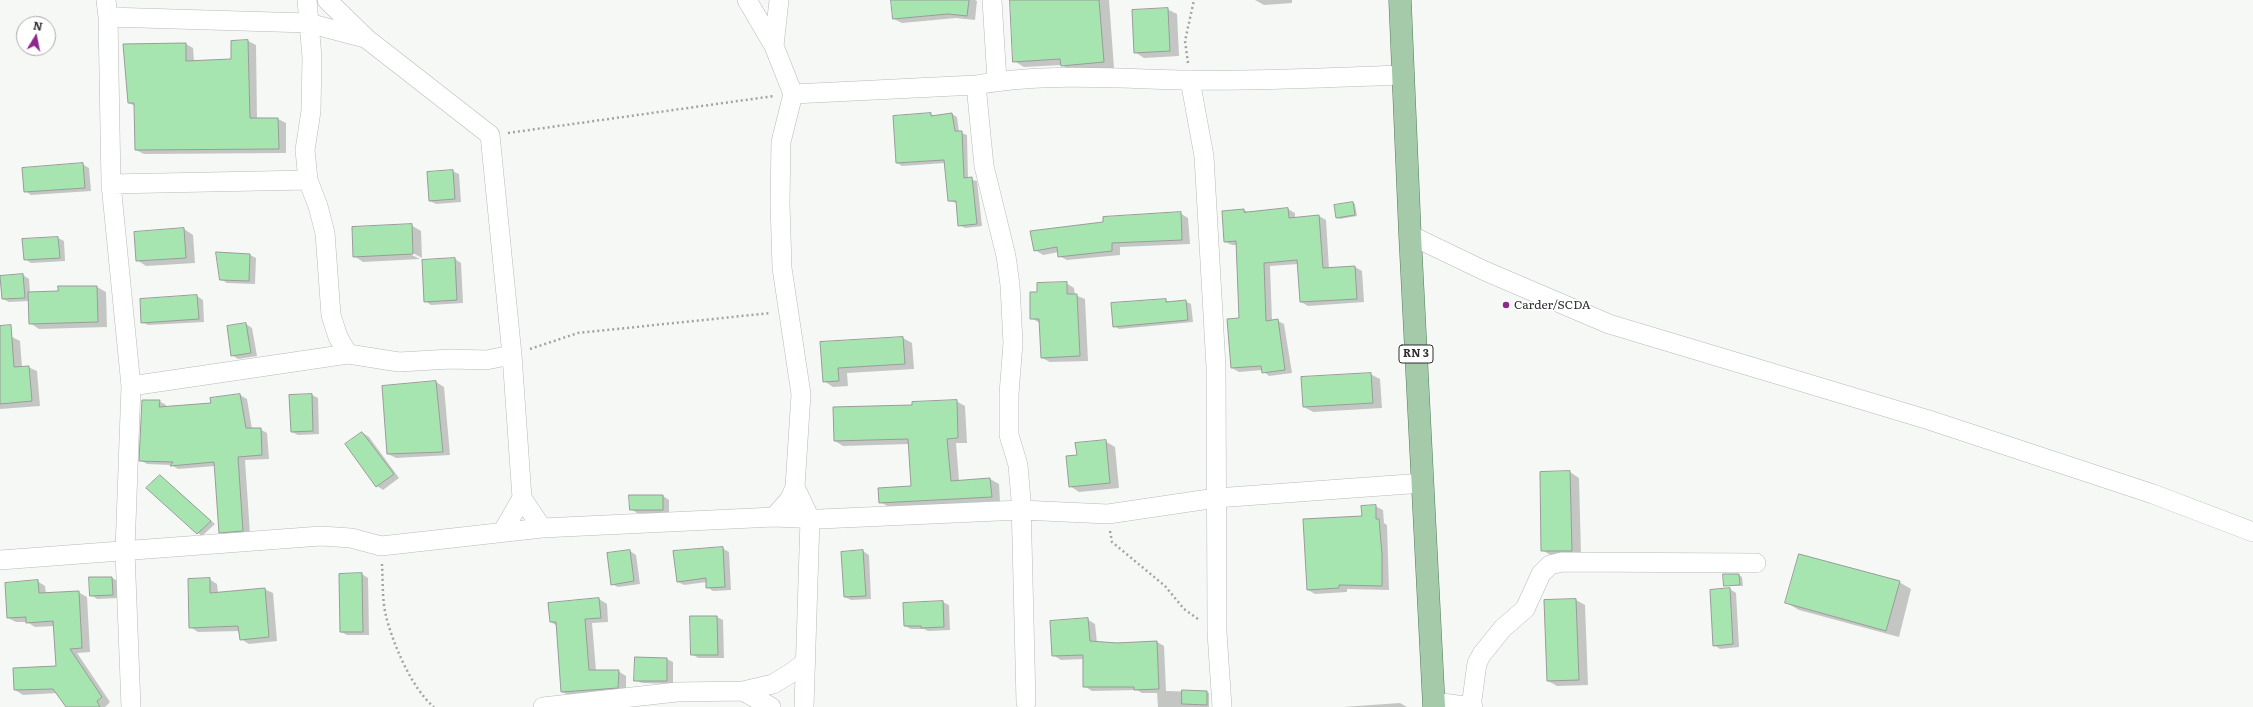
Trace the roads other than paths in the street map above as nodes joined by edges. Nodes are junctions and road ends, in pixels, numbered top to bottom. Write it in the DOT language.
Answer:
graph roads {
  1 [pos="307,0"];
  2 [pos="327,0"];
  3 [pos="747,0"];
  4 [pos="780,0"];
  5 [pos="992,0"];
  6 [pos="1400,0"];
  7 [pos="107,9"];
  8 [pos="308,23"];
  9 [pos="367,39"];
  10 [pos="774,46"];
  11 [pos="1404,75"];
  12 [pos="1190,80"];
  13 [pos="997,81"];
  14 [pos="976,85"];
  15 [pos="793,94"];
  16 [pos="308,180"];
  17 [pos="111,184"];
  18 [pos="1410,235"];
  19 [pos="348,354"];
  20 [pos="512,354"];
  21 [pos="486,360"];
  22 [pos="512,381"];
  23 [pos="130,386"];
  24 [pos="1423,483"];
  25 [pos="795,487"];
  26 [pos="522,498"];
  27 [pos="1216,498"];
  28 [pos="1021,510"];
  29 [pos="774,517"];
  30 [pos="810,519"];
  31 [pos="542,528"];
  32 [pos="503,531"];
  33 [pos="2253,532"];
  34 [pos="125,551"];
  35 [pos="0,560"];
  36 [pos="1756,562"];
  37 [pos="806,662"];
  38 [pos="743,691"];
  39 [pos="678,700"];
  40 [pos="1026,702"];
  41 [pos="1434,705"];
  42 [pos="131,707"];
  43 [pos="543,707"];
  44 [pos="771,707"];
  45 [pos="804,707"];
  46 [pos="1222,707"];
  47 [pos="1472,707"];
  1 -- 8 [label="street"];
  2 -- 9 [label="street"];
  3 -- 10 [label="street"];
  4 -- 10 [label="street"];
  5 -- 13 [label="street"];
  6 -- 11 [label="main road, RN 3"];
  7 -- 8 [label="street"];
  7 -- 17 [label="street"];
  8 -- 9 [label="street"];
  8 -- 16 [label="street"];
  9 -- 20 [label="street"];
  10 -- 15 [label="street"];
  11 -- 12 [label="street"];
  11 -- 18 [label="main road, RN 3"];
  12 -- 13 [label="street"];
  12 -- 27 [label="street"];
  13 -- 14 [label="street"];
  14 -- 15 [label="street"];
  14 -- 28 [label="street"];
  15 -- 25 [label="street"];
  16 -- 17 [label="street"];
  16 -- 19 [label="street"];
  17 -- 23 [label="street"];
  18 -- 24 [label="main road, RN 3"];
  18 -- 33 [label="street"];
  19 -- 21 [label="street"];
  19 -- 23 [label="street"];
  20 -- 21 [label="street"];
  20 -- 22 [label="street"];
  21 -- 22 [label="street"];
  22 -- 26 [label="street"];
  23 -- 34 [label="street"];
  24 -- 27 [label="street"];
  24 -- 41 [label="main road, RN 3"];
  25 -- 29 [label="street"];
  25 -- 30 [label="street"];
  26 -- 31 [label="street"];
  26 -- 32 [label="street"];
  27 -- 28 [label="street"];
  27 -- 46 [label="street"];
  28 -- 30 [label="street"];
  28 -- 40 [label="street"];
  29 -- 30 [label="street"];
  29 -- 31 [label="street"];
  30 -- 37 [label="street"];
  31 -- 32 [label="street"];
  32 -- 34 [label="street"];
  34 -- 35 [label="street"];
  34 -- 42 [label="street"];
  36 -- 47 [label="street"];
  37 -- 38 [label="street"];
  37 -- 45 [label="street"];
  38 -- 39 [label="street"];
  38 -- 44 [label="street"];
  39 -- 43 [label="street"];
  41 -- 47 [label="street"];
}
